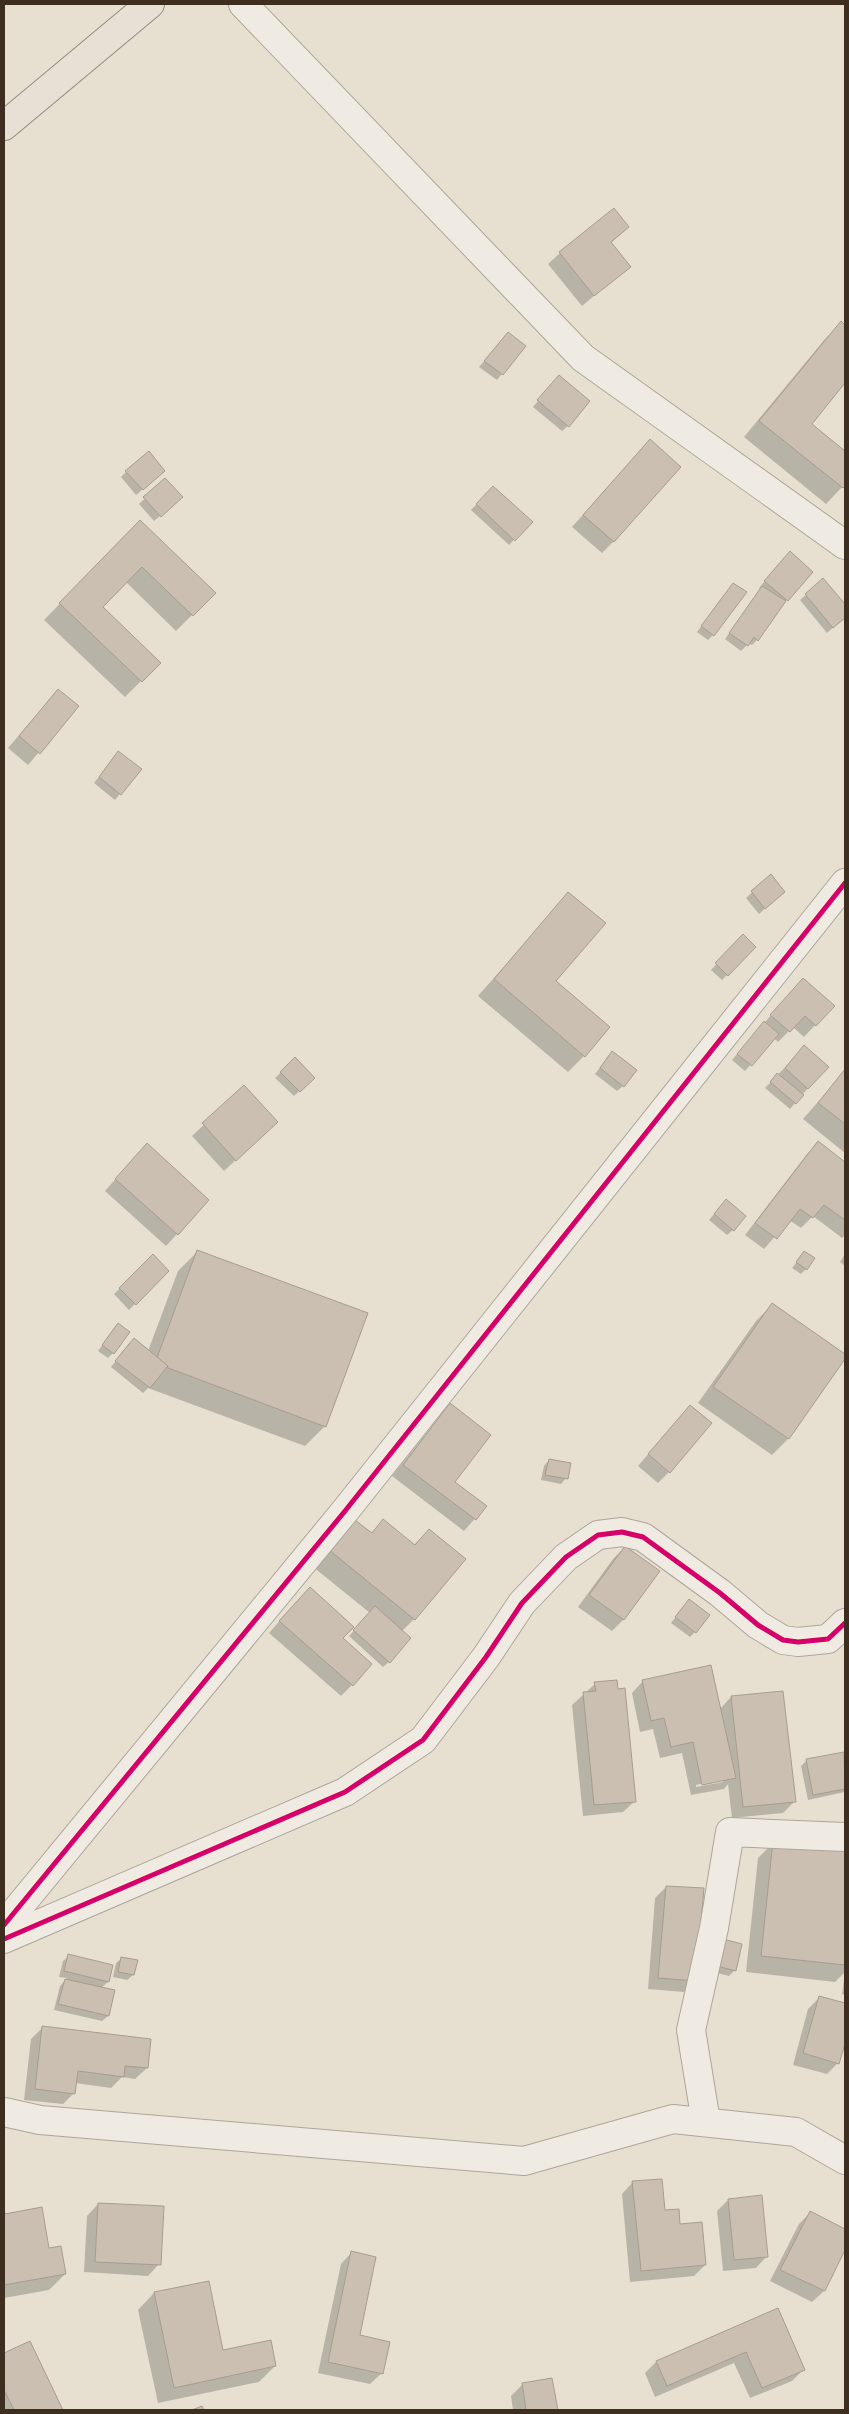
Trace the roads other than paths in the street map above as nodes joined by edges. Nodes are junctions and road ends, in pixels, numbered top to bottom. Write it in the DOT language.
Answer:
graph roads {
  1 [pos="150,4"];
  2 [pos="244,4"];
  3 [pos="4,126"];
  4 [pos="845,545"];
  5 [pos="845,883"];
  6 [pos="845,1622"];
  7 [pos="845,1837"];
  8 [pos="4,1925"];
  9 [pos="4,1939"];
  10 [pos="4,2112"];
  11 [pos="706,2122"];
  12 [pos="845,2160"];
  1 -- 3 [label="main road"];
  2 -- 4 [label="street"];
  5 -- 8 [label="street"];
  6 -- 9 [label="street"];
  7 -- 11 [label="street"];
  10 -- 11 [label="street"];
  11 -- 12 [label="street"];
}
